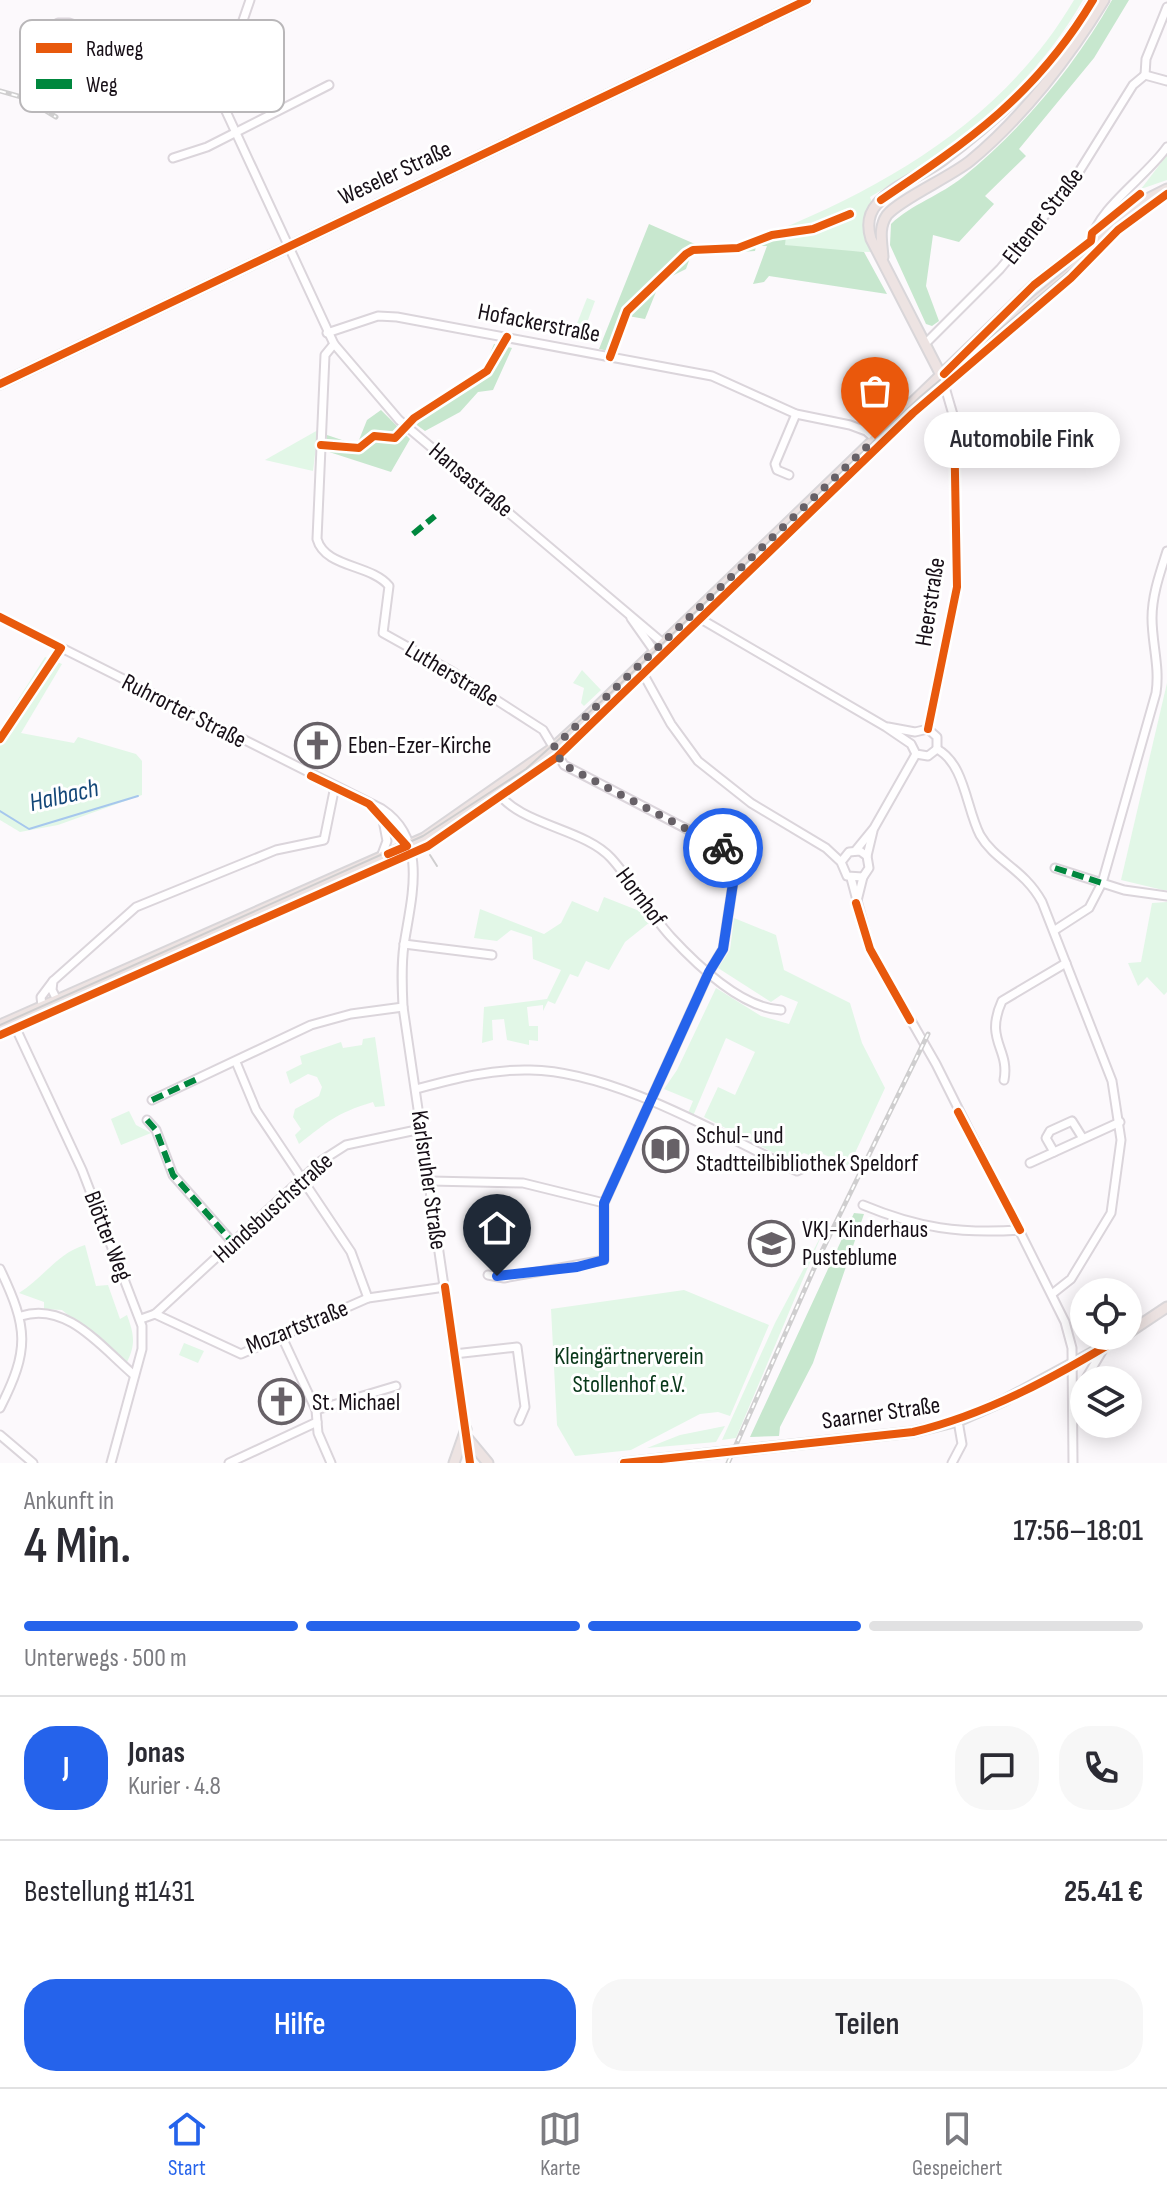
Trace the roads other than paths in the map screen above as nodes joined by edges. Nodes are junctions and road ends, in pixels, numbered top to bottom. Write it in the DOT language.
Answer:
graph roads {
  1 [pos="250,0"];
  2 [pos="807,0"];
  3 [pos="1093,0"];
  4 [pos="1102,0"];
  5 [pos="1167,7"];
  6 [pos="243,20"];
  7 [pos="1145,75"];
  8 [pos="1167,81"];
  9 [pos="329,85"];
  10 [pos="284,108"];
  11 [pos="227,112"];
  12 [pos="275,112"];
  13 [pos="235,132"];
  14 [pos="1167,147"];
  15 [pos="173,158"];
  16 [pos="1167,189"];
  17 [pos="1117,223"];
  18 [pos="1091,241"];
  19 [pos="290,245"];
  20 [pos="883,257"];
  21 [pos="327,333"];
  22 [pos="334,344"];
  23 [pos="925,344"];
  24 [pos="942,377"];
  25 [pos="0,384"];
  26 [pos="796,414"];
  27 [pos="875,439"];
  28 [pos="789,475"];
  29 [pos="1167,551"];
  30 [pos="627,612"];
  31 [pos="694,615"];
  32 [pos="0,617"];
  33 [pos="664,644"];
  34 [pos="655,652"];
  35 [pos="640,668"];
  36 [pos="1163,669"];
  37 [pos="886,727"];
  38 [pos="928,729"];
  39 [pos="915,732"];
  40 [pos="911,744"];
  41 [pos="553,748"];
  42 [pos="937,749"];
  43 [pos="916,754"];
  44 [pos="335,786"];
  45 [pos="496,790"];
  46 [pos="369,804"];
  47 [pos="383,818"];
  48 [pos="874,828"];
  49 [pos="407,846"];
  50 [pos="856,850"];
  51 [pos="867,856"];
  52 [pos="737,857"];
  53 [pos="380,858"];
  54 [pos="844,858"];
  55 [pos="745,864"];
  56 [pos="1055,868"];
  57 [pos="863,877"];
  58 [pos="851,878"];
  59 [pos="1102,883"];
  60 [pos="1167,896"];
  61 [pos="856,903"];
  62 [pos="1055,930"];
  63 [pos="404,944"];
  64 [pos="492,955"];
  65 [pos="1066,963"];
  66 [pos="709,972"];
  67 [pos="53,981"];
  68 [pos="57,1000"];
  69 [pos="42,1006"];
  70 [pos="403,1007"];
  71 [pos="781,1010"];
  72 [pos="12,1020"];
  73 [pos="0,1025"];
  74 [pos="236,1062"];
  75 [pos="1004,1080"];
  76 [pos="416,1089"];
  77 [pos="152,1100"];
  78 [pos="649,1102"];
  79 [pos="147,1120"];
  80 [pos="1120,1122"];
  81 [pos="421,1129"];
  82 [pos="1082,1137"];
  83 [pos="1054,1152"];
  84 [pos="1030,1163"];
  85 [pos="806,1167"];
  86 [pos="303,1179"];
  87 [pos="430,1181"];
  88 [pos="604,1203"];
  89 [pos="863,1205"];
  90 [pos="1020,1230"];
  91 [pos="233,1243"];
  92 [pos="0,1269"];
  93 [pos="488,1275"];
  94 [pos="445,1287"];
  95 [pos="1052,1294"];
  96 [pos="368,1298"];
  97 [pos="1167,1307"];
  98 [pos="155,1314"];
  99 [pos="21,1316"];
  100 [pos="141,1319"];
  101 [pos="1142,1324"];
  102 [pos="281,1335"];
  103 [pos="1100,1350"];
  104 [pos="454,1354"];
  105 [pos="1072,1364"];
  106 [pos="134,1375"];
  107 [pos="396,1386"];
  108 [pos="0,1408"];
  109 [pos="316,1410"];
  110 [pos="519,1421"];
  111 [pos="958,1421"];
  112 [pos="317,1422"];
  113 [pos="467,1434"];
  114 [pos="0,1435"];
  115 [pos="1073,1438"];
  116 [pos="33,1463"];
  117 [pos="111,1463"];
  118 [pos="229,1463"];
  119 [pos="331,1463"];
  120 [pos="454,1463"];
  121 [pos="470,1463"];
  122 [pos="488,1463"];
  123 [pos="624,1463"];
  124 [pos="952,1463"];
  125 [pos="1073,1463"];
  1 -- 6 [label="street"];
  2 -- 19 [label="main road, Weseler Straße"];
  3 -- 20 [label="main road"];
  4 -- 20 [label="main road"];
  5 -- 7 [label="street, Eltener Straße"];
  7 -- 8 [label="street"];
  7 -- 23 [label="street, Eltener Straße"];
  9 -- 10 [label="street"];
  11 -- 13 [label="street, Hansastraße"];
  12 -- 13 [label="street"];
  13 -- 15 [label="street"];
  13 -- 19 [label="street, Hansastraße"];
  14 -- 18 [label="street"];
  16 -- 17 [label="main road"];
  17 -- 18 [label="main road"];
  17 -- 24 [label="main road"];
  18 -- 24 [label="main road"];
  19 -- 21 [label="street, Hansastraße"];
  19 -- 25 [label="main road, Weseler Straße"];
  20 -- 23 [label="main road"];
  21 -- 22 [label="street, Hansastraße"];
  21 -- 26 [label="street, Hofackerstraße"];
  22 -- 30 [label="street, Hansastraße"];
  22 -- 41 [label="street, Lutherstraße"];
  23 -- 24 [label="main road"];
  24 -- 27 [label="main road"];
  24 -- 38 [label="street, Heerstraße"];
  26 -- 27 [label="street, Hofackerstraße"];
  26 -- 28 [label="street"];
  27 -- 31 [label="main road"];
  29 -- 36 [label="street"];
  30 -- 33 [label="street, Hansastraße"];
  30 -- 34 [label="street, Hansastraße"];
  31 -- 33 [label="main road"];
  31 -- 37 [label="street"];
  32 -- 44 [label="street, Ruhrorter Straße"];
  33 -- 34 [label="main road"];
  34 -- 35 [label="main road"];
  35 -- 41 [label="main road"];
  35 -- 54 [label="street"];
  36 -- 59 [label="street"];
  37 -- 39 [label="street"];
  37 -- 40 [label="street"];
  38 -- 39 [label="street"];
  38 -- 42 [label="street"];
  39 -- 40 [label="street"];
  40 -- 43 [label="street"];
  41 -- 45 [label="main road"];
  41 -- 52 [label="street"];
  42 -- 43 [label="street"];
  42 -- 62 [label="street"];
  43 -- 48 [label="street"];
  44 -- 46 [label="street, Ruhrorter Straße"];
  44 -- 67 [label="street"];
  45 -- 49 [label="main road"];
  45 -- 66 [label="street, Hornhof"];
  46 -- 47 [label="street, Ruhrorter Straße"];
  46 -- 49 [label="street, Ruhrorter Straße"];
  47 -- 49 [label="street, Ruhrorter Straße"];
  47 -- 53 [label="street"];
  48 -- 50 [label="street"];
  48 -- 51 [label="street"];
  49 -- 53 [label="main road"];
  49 -- 63 [label="street, Karlsruher Straße"];
  50 -- 51 [label="street"];
  50 -- 54 [label="street"];
  51 -- 57 [label="street"];
  52 -- 55 [label="street"];
  52 -- 66 [label="street"];
  53 -- 68 [label="main road"];
  54 -- 58 [label="street"];
  56 -- 59 [label="street"];
  57 -- 58 [label="street"];
  57 -- 61 [label="street"];
  58 -- 61 [label="street"];
  59 -- 60 [label="street"];
  59 -- 62 [label="street"];
  61 -- 90 [label="street"];
  62 -- 65 [label="street"];
  63 -- 64 [label="street"];
  63 -- 70 [label="street, Karlsruher Straße"];
  65 -- 75 [label="street"];
  65 -- 80 [label="street"];
  66 -- 71 [label="street, Hornhof"];
  66 -- 78 [label="street"];
  67 -- 68 [label="street"];
  67 -- 69 [label="street"];
  68 -- 69 [label="main road"];
  69 -- 72 [label="main road"];
  70 -- 74 [label="street"];
  70 -- 76 [label="street, Karlsruher Straße"];
  72 -- 73 [label="main road"];
  72 -- 100 [label="street, Blötter Weg"];
  74 -- 77 [label="street"];
  74 -- 86 [label="street"];
  76 -- 78 [label="street"];
  76 -- 81 [label="street, Karlsruher Straße"];
  78 -- 85 [label="street"];
  78 -- 88 [label="street"];
  79 -- 91 [label="street"];
  80 -- 82 [label="street"];
  80 -- 95 [label="street"];
  81 -- 86 [label="street, Hundsbuschstraße"];
  81 -- 87 [label="street, Karlsruher Straße"];
  82 -- 83 [label="street"];
  82 -- 83 [label="street"];
  83 -- 84 [label="street"];
  86 -- 91 [label="street, Hundsbuschstraße"];
  86 -- 96 [label="street"];
  87 -- 88 [label="street"];
  87 -- 94 [label="street, Karlsruher Straße"];
  88 -- 93 [label="street"];
  89 -- 90 [label="street"];
  90 -- 95 [label="street"];
  91 -- 98 [label="street, Hundsbuschstraße"];
  92 -- 99 [label="street"];
  94 -- 96 [label="street, Mozartstraße"];
  94 -- 104 [label="street, Karlsruher Straße"];
  95 -- 105 [label="street"];
  96 -- 102 [label="street, Mozartstraße"];
  97 -- 101 [label="main road"];
  98 -- 100 [label="street, Hundsbuschstraße"];
  98 -- 102 [label="street, Mozartstraße"];
  99 -- 106 [label="street"];
  99 -- 108 [label="street"];
  100 -- 106 [label="street, Blötter Weg"];
  102 -- 109 [label="street"];
  103 -- 105 [label="main road, Saarner Straße"];
  104 -- 110 [label="street"];
  104 -- 113 [label="street, Karlsruher Straße"];
  105 -- 111 [label="main road, Saarner Straße"];
  106 -- 117 [label="street, Blötter Weg"];
  107 -- 109 [label="street"];
  109 -- 112 [label="street"];
  111 -- 123 [label="main road, Saarner Straße, bridge"];
  111 -- 124 [label="street"];
  112 -- 118 [label="street"];
  112 -- 119 [label="street"];
  113 -- 120 [label="main road"];
  113 -- 121 [label="street, Karlsruher Straße"];
  113 -- 122 [label="main road"];
  114 -- 116 [label="street"];
  115 -- 125 [label="street"];
}
